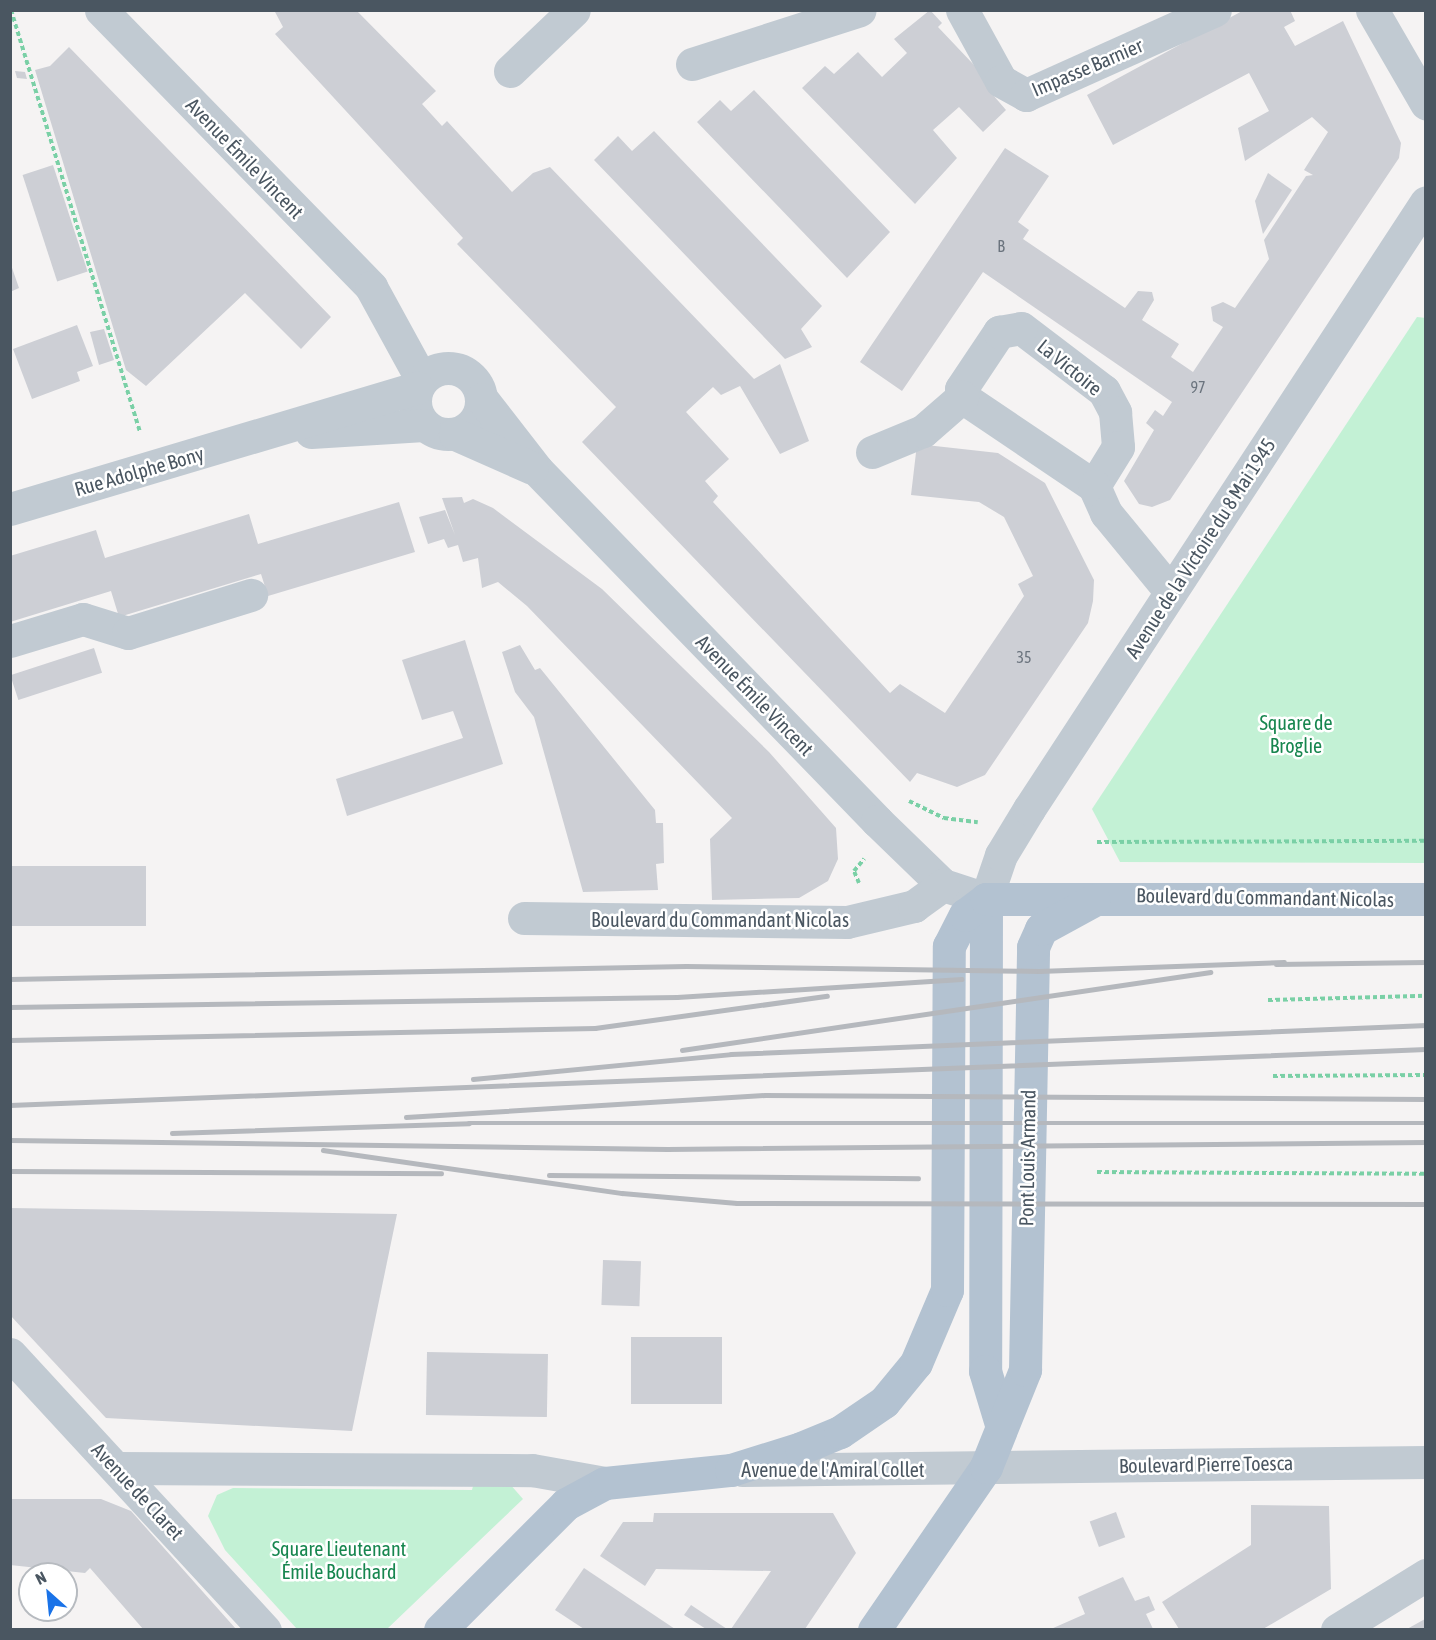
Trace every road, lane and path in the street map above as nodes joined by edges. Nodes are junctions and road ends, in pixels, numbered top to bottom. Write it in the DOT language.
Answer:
graph roads {
  1 [pos="11,10"];
  2 [pos="101,10"];
  3 [pos="574,10"];
  4 [pos="860,10"];
  5 [pos="962,10"];
  6 [pos="1215,10"];
  7 [pos="1372,10"];
  8 [pos="692,64"];
  9 [pos="510,71"];
  10 [pos="1425,103"];
  11 [pos="1425,202"];
  12 [pos="387,309"];
  13 [pos="459,369"];
  14 [pos="419,384"];
  15 [pos="962,397"];
  16 [pos="482,399"];
  17 [pos="440,430"];
  18 [pos="267,435"];
  19 [pos="872,452"];
  20 [pos="150,467"];
  21 [pos="537,470"];
  22 [pos="1094,486"];
  23 [pos="10,509"];
  24 [pos="1170,592"];
  25 [pos="251,596"];
  26 [pos="10,641"];
  27 [pos="911,798"];
  28 [pos="990,816"];
  29 [pos="1425,841"];
  30 [pos="1097,843"];
  31 [pos="868,854"];
  32 [pos="854,871"];
  33 [pos="943,885"];
  34 [pos="1104,896"];
  35 [pos="986,899"];
  36 [pos="1425,899"];
  37 [pos="524,918"];
  38 [pos="1033,946"];
  39 [pos="1425,996"];
  40 [pos="1268,1000"];
  41 [pos="1425,1075"];
  42 [pos="1273,1076"];
  43 [pos="1097,1172"];
  44 [pos="1425,1174"];
  45 [pos="10,1354"];
  46 [pos="1001,1424"];
  47 [pos="1425,1462"];
  48 [pos="986,1467"];
  49 [pos="117,1468"];
  50 [pos="731,1470"];
  51 [pos="605,1483"];
  52 [pos="1425,1575"];
  53 [pos="266,1629"];
  54 [pos="440,1629"];
  55 [pos="874,1629"];
  56 [pos="1337,1629"];
  1 -- 20 [label="path"];
  2 -- 12 [label="street, Avenue Émile Vincent"];
  3 -- 9 [label="street"];
  4 -- 8 [label="street"];
  5 -- 6 [label="street, Impasse Barnier"];
  7 -- 10 [label="street"];
  11 -- 24 [label="street, Avenue de la Victoire du 8 Mai 1945"];
  12 -- 13 [label="street, Avenue Émile Vincent"];
  12 -- 14 [label="street, Avenue Émile Vincent"];
  13 -- 14 [label="street"];
  13 -- 16 [label="street"];
  14 -- 17 [label="street"];
  14 -- 18 [label="street, Rue Adolphe Bony"];
  15 -- 19 [label="street, La Victoire"];
  15 -- 22 [label="street"];
  15 -- 22 [label="street, La Victoire"];
  16 -- 17 [label="street"];
  16 -- 21 [label="street, Avenue Émile Vincent"];
  17 -- 18 [label="street, Rue Adolphe Bony"];
  17 -- 21 [label="street, Avenue Émile Vincent"];
  18 -- 20 [label="street, Rue Adolphe Bony"];
  20 -- 23 [label="street, Rue Adolphe Bony"];
  21 -- 33 [label="street, Avenue Émile Vincent"];
  22 -- 24 [label="street"];
  24 -- 35 [label="street, Avenue de la Victoire du 8 Mai 1945"];
  25 -- 26 [label="street"];
  27 -- 28 [label="path"];
  29 -- 30 [label="path"];
  31 -- 32 [label="path"];
  33 -- 35 [label="street, Avenue Émile Vincent"];
  33 -- 37 [label="street, Boulevard du Commandant Nicolas"];
  34 -- 35 [label="main road, Boulevard du Commandant Nicolas"];
  34 -- 36 [label="main road, Boulevard du Commandant Nicolas"];
  34 -- 38 [label="main road, Boulevard du Commandant Nicolas"];
  35 -- 46 [label="main road, Pont Louis Armand"];
  35 -- 50 [label="main road, Avenue de l'Amiral Collet"];
  38 -- 46 [label="main road, Pont Louis Armand"];
  39 -- 40 [label="path"];
  41 -- 42 [label="path"];
  43 -- 44 [label="path"];
  45 -- 49 [label="street, Avenue de Claret"];
  46 -- 48 [label="main road"];
  47 -- 48 [label="street, Boulevard Pierre Toesca"];
  48 -- 50 [label="street, Avenue de l'Amiral Collet"];
  48 -- 55 [label="main road"];
  49 -- 51 [label="street"];
  49 -- 53 [label="street, Avenue de Claret"];
  50 -- 51 [label="main road"];
  51 -- 54 [label="main road"];
  52 -- 56 [label="street"];
}
